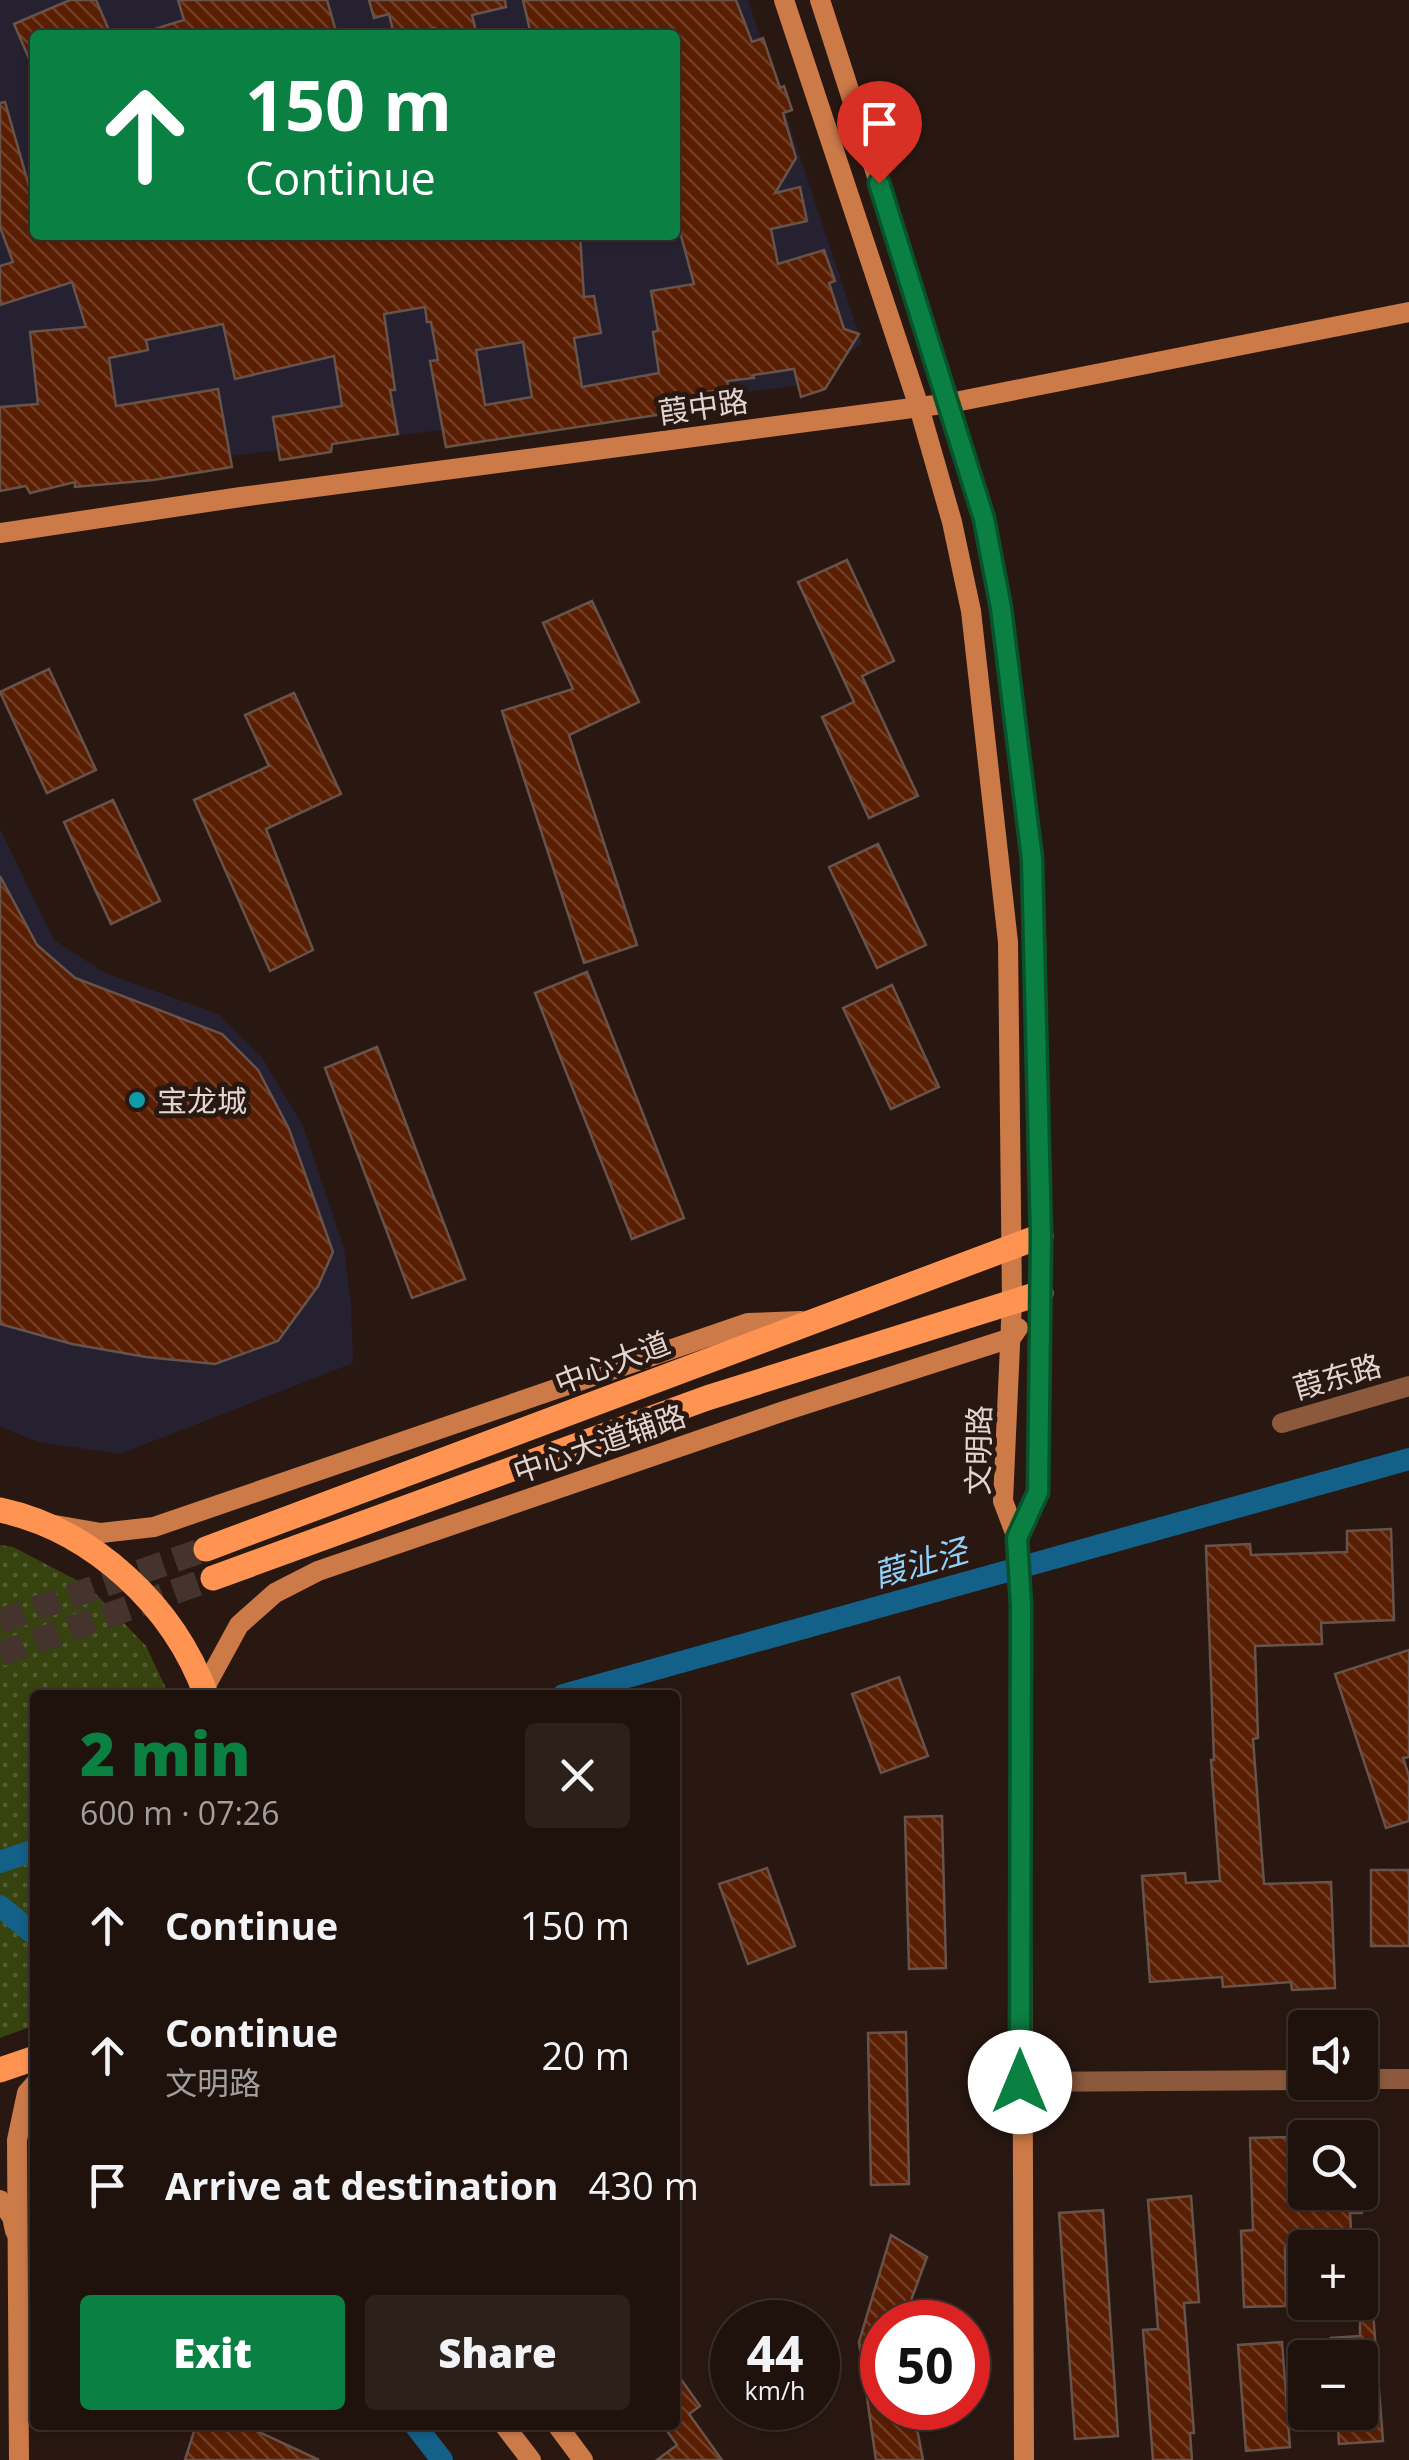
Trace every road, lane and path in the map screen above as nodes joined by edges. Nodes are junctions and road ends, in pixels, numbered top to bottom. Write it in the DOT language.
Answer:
graph roads {
  1 [pos="784,0"];
  2 [pos="820,0"];
  3 [pos="1409,312"];
  4 [pos="950,403"];
  5 [pos="919,407"];
  6 [pos="0,533"];
  7 [pos="1041,1236"];
  8 [pos="1010,1246"];
  9 [pos="1041,1293"];
  10 [pos="1012,1300"];
  11 [pos="816,1321"];
  12 [pos="1011,1338"];
  13 [pos="1409,1386"];
  14 [pos="1282,1423"];
  15 [pos="0,1510"];
  16 [pos="44,1523"];
  17 [pos="1017,1538"];
  18 [pos="206,1549"];
  19 [pos="213,1578"];
  20 [pos="204,1690"];
  21 [pos="206,1690"];
  22 [pos="30,2060"];
  23 [pos="0,2070"];
  24 [pos="1378,2079"];
  25 [pos="1409,2079"];
  26 [pos="1288,2080"];
  27 [pos="1020,2082"];
  28 [pos="30,2090"];
  29 [pos="0,2200"];
  30 [pos="18,2242"];
  31 [pos="508,2430"];
  32 [pos="561,2430"];
  33 [pos="19,2460"];
  34 [pos="530,2460"];
  35 [pos="583,2460"];
  36 [pos="1024,2460"];
  1 -- 5 [label="main road, 文明路"];
  2 -- 4 [label="main road, 文明路"];
  3 -- 4 [label="main road, 葭中路"];
  4 -- 5 [label="main road, 葭中路"];
  4 -- 7 [label="main road, 文明路"];
  5 -- 6 [label="main road, 葭中路"];
  5 -- 8 [label="main road, 文明路"];
  7 -- 8 [label="main road, 中心大道"];
  7 -- 9 [label="main road, 文明路"];
  8 -- 10 [label="main road, 文明路"];
  8 -- 11 [label="main road, 中心大道"];
  9 -- 10 [label="main road"];
  9 -- 12 [label="main road"];
  9 -- 17 [label="main road, 文明路"];
  10 -- 12 [label="main road, 文明路"];
  10 -- 19 [label="main road"];
  11 -- 16 [label="main road"];
  11 -- 18 [label="main road, 中心大道"];
  12 -- 17 [label="main road, 文明路"];
  12 -- 21 [label="main road, 中心大道辅路"];
  13 -- 14 [label="street, 葭东路"];
  15 -- 16 [label="main road"];
  16 -- 20 [label="main road"];
  17 -- 27 [label="main road"];
  22 -- 23 [label="main road"];
  24 -- 25 [label="street"];
  26 -- 27 [label="street"];
  27 -- 36 [label="main road"];
  28 -- 30 [label="main road"];
  29 -- 30 [label="main road"];
  30 -- 33 [label="main road"];
  31 -- 34 [label="main road"];
  32 -- 35 [label="main road"];
}
